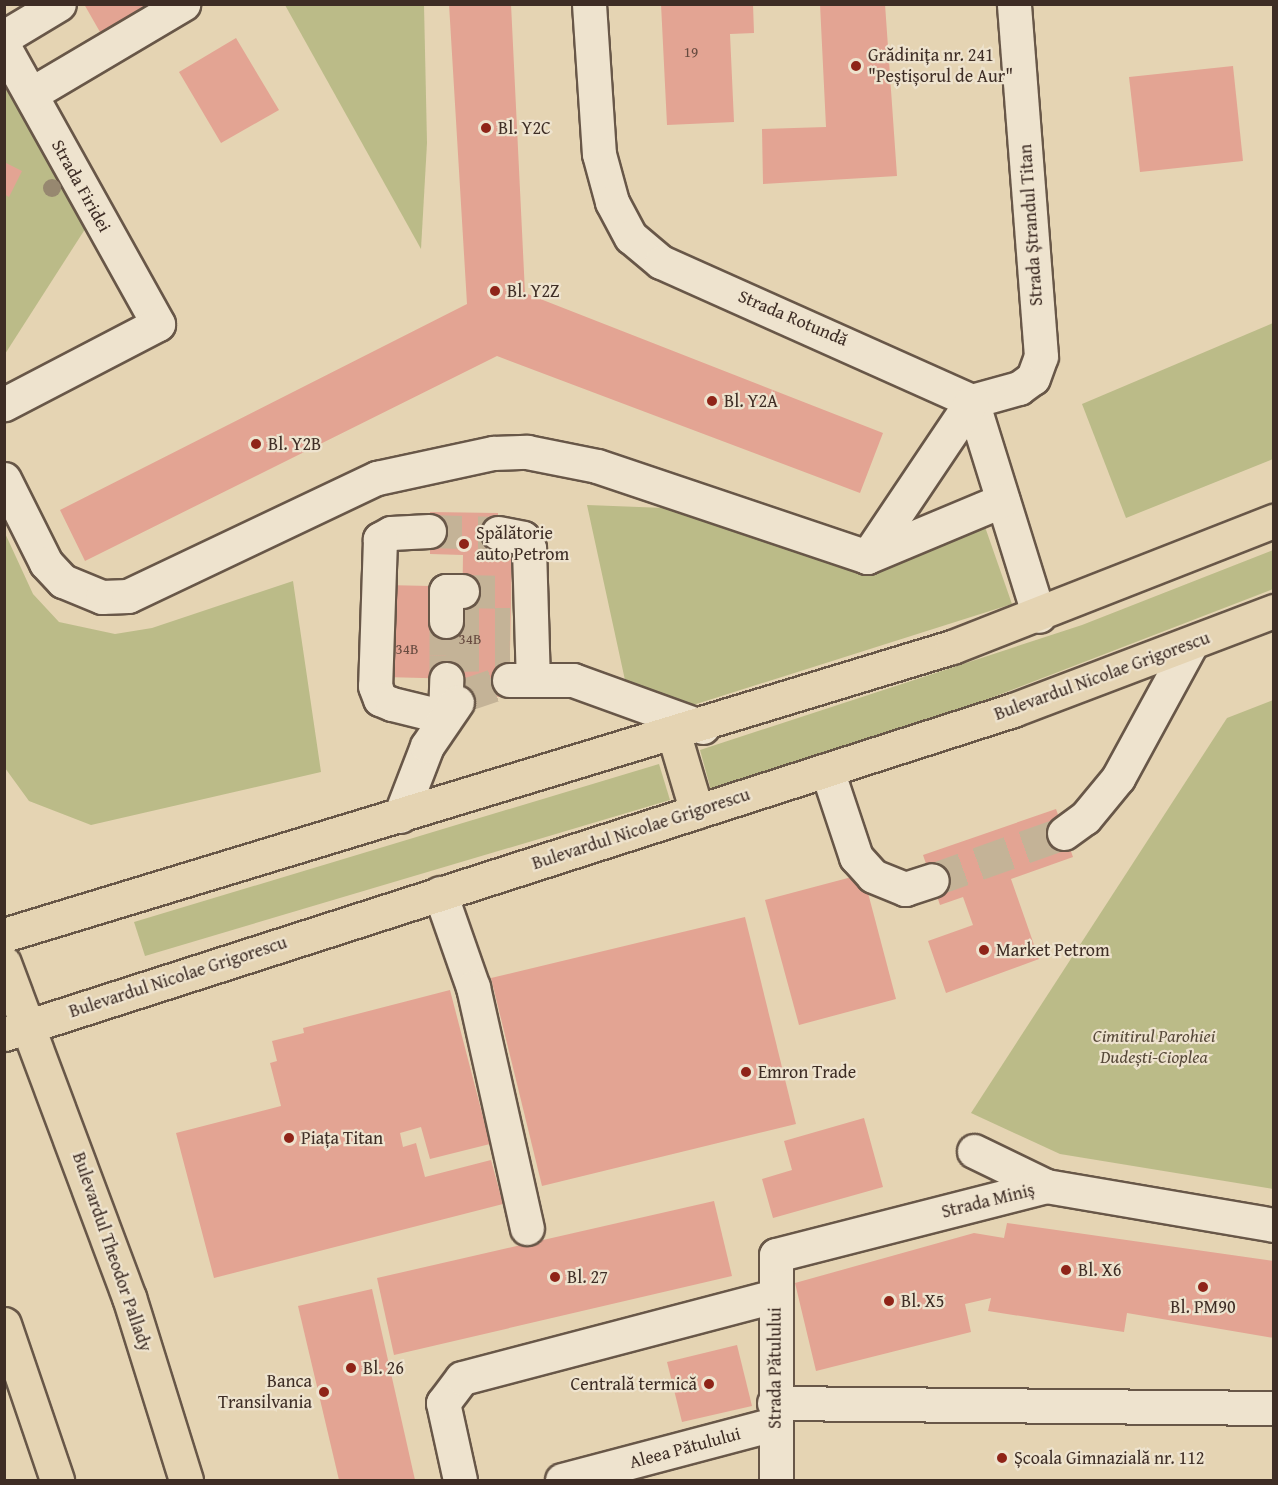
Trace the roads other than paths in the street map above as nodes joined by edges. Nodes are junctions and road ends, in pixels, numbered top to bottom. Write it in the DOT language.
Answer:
graph roads {
  1 [pos="59,4"];
  2 [pos="183,4"];
  3 [pos="589,4"];
  4 [pos="1014,4"];
  5 [pos="4,37"];
  6 [pos="4,47"];
  7 [pos="31,94"];
  8 [pos="972,400"];
  9 [pos="4,404"];
  10 [pos="4,479"];
  11 [pos="1003,500"];
  12 [pos="1274,521"];
  13 [pos="429,531"];
  14 [pos="498,533"];
  15 [pos="867,557"];
  16 [pos="462,591"];
  17 [pos="1274,611"];
  18 [pos="1039,615"];
  19 [pos="446,621"];
  20 [pos="1191,644"];
  21 [pos="688,731"];
  22 [pos="827,770"];
  23 [pos="698,812"];
  24 [pos="400,816"];
  25 [pos="1064,833"];
  26 [pos="932,880"];
  27 [pos="440,893"];
  28 [pos="4,935"];
  29 [pos="4,963"];
  30 [pos="17,1030"];
  31 [pos="974,1151"];
  32 [pos="1046,1186"];
  33 [pos="1274,1225"];
  34 [pos="527,1228"];
  35 [pos="776,1255"];
  36 [pos="776,1296"];
  37 [pos="4,1324"];
  38 [pos="1274,1408"];
  39 [pos="774,1414"];
  40 [pos="57,1480"];
  41 [pos="186,1480"];
  42 [pos="460,1480"];
  43 [pos="562,1480"];
  44 [pos="776,1480"];
  1 -- 5 [label="street"];
  2 -- 7 [label="street"];
  3 -- 8 [label="street, Strada Rotundă"];
  4 -- 8 [label="street, Strada Ștrandul Titan"];
  6 -- 7 [label="street, Strada Firidei"];
  7 -- 9 [label="street, Strada Firidei"];
  8 -- 11 [label="street"];
  8 -- 15 [label="street"];
  10 -- 15 [label="street"];
  11 -- 15 [label="street"];
  11 -- 18 [label="street"];
  12 -- 18 [label="main road"];
  13 -- 24 [label="street"];
  14 -- 21 [label="street"];
  16 -- 19 [label="street"];
  17 -- 20 [label="main road, Bulevardul Nicolae Grigorescu"];
  18 -- 21 [label="main road"];
  20 -- 22 [label="main road, Bulevardul Nicolae Grigorescu"];
  20 -- 25 [label="street"];
  21 -- 23 [label="main road"];
  21 -- 24 [label="main road"];
  22 -- 23 [label="main road, Bulevardul Nicolae Grigorescu"];
  22 -- 26 [label="street"];
  23 -- 27 [label="main road, Bulevardul Nicolae Grigorescu"];
  24 -- 28 [label="main road"];
  27 -- 30 [label="main road, Bulevardul Nicolae Grigorescu"];
  27 -- 34 [label="street"];
  29 -- 30 [label="main road, Bulevardul Theodor Pallady"];
  30 -- 41 [label="main road, Bulevardul Theodor Pallady"];
  31 -- 32 [label="street"];
  32 -- 33 [label="street, Strada Miniș"];
  32 -- 35 [label="street, Strada Miniș"];
  35 -- 36 [label="street, Strada Pătulului"];
  36 -- 39 [label="street, Strada Pătulului"];
  36 -- 42 [label="street"];
  37 -- 40 [label="main road"];
  38 -- 39 [label="street, Aleea Pătulului"];
  39 -- 43 [label="street, Aleea Pătulului"];
  39 -- 44 [label="street, Strada Pătulului"];
}
